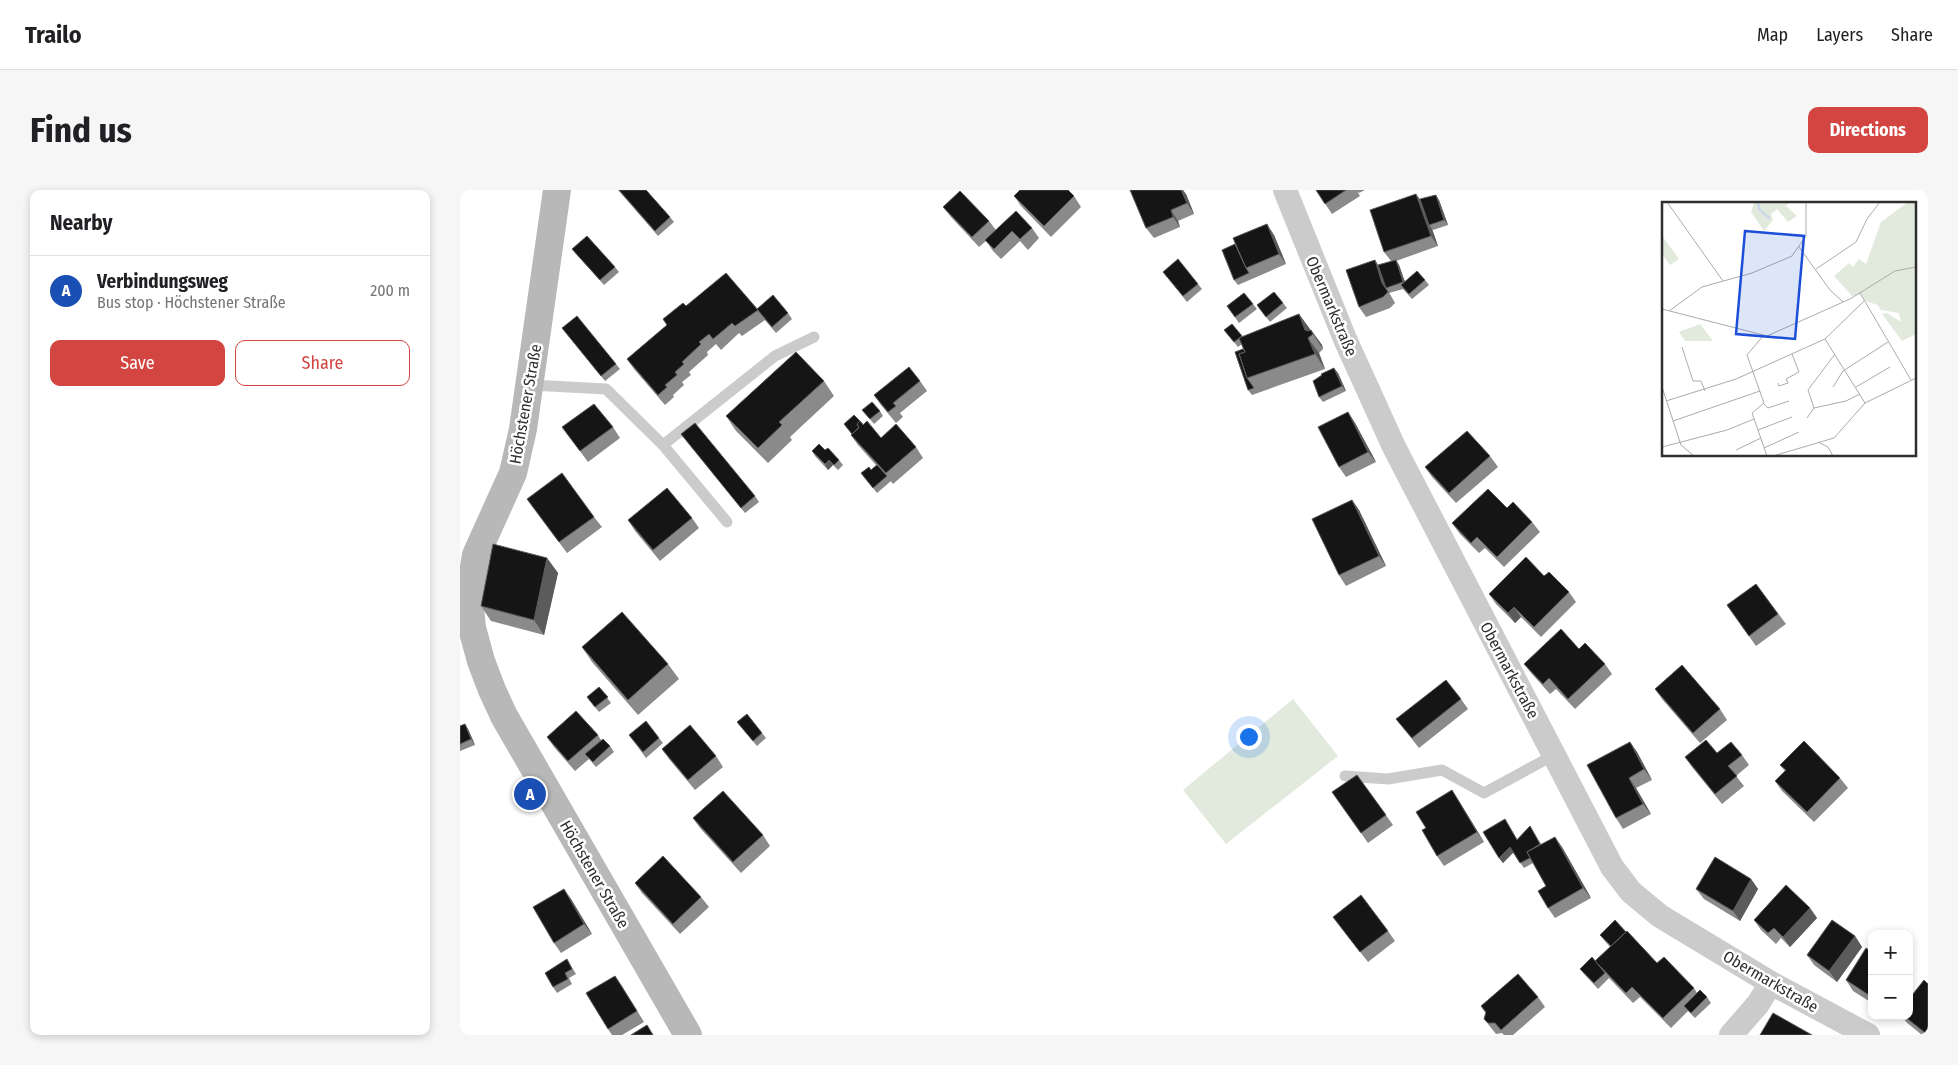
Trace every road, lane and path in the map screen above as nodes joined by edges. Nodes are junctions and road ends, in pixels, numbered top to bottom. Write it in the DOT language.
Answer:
graph roads {
  1 [pos="557,190"];
  2 [pos="1284,190"];
  3 [pos="814,337"];
  4 [pos="531,385"];
  5 [pos="663,445"];
  6 [pos="727,522"];
  7 [pos="466,570"];
  8 [pos="1554,754"];
  9 [pos="1345,776"];
  10 [pos="1771,983"];
  11 [pos="688,1035"];
  12 [pos="1731,1035"];
  13 [pos="1868,1035"];
  1 -- 4 [label="main road, Höchstener Straße"];
  2 -- 8 [label="street, Obermarkstraße"];
  3 -- 5 [label="lane"];
  4 -- 5 [label="lane"];
  4 -- 7 [label="main road, Höchstener Straße"];
  5 -- 6 [label="lane"];
  7 -- 11 [label="main road, Höchstener Straße"];
  8 -- 9 [label="lane"];
  8 -- 10 [label="street, Obermarkstraße"];
  10 -- 12 [label="street"];
  10 -- 13 [label="street, Obermarkstraße"];
}
